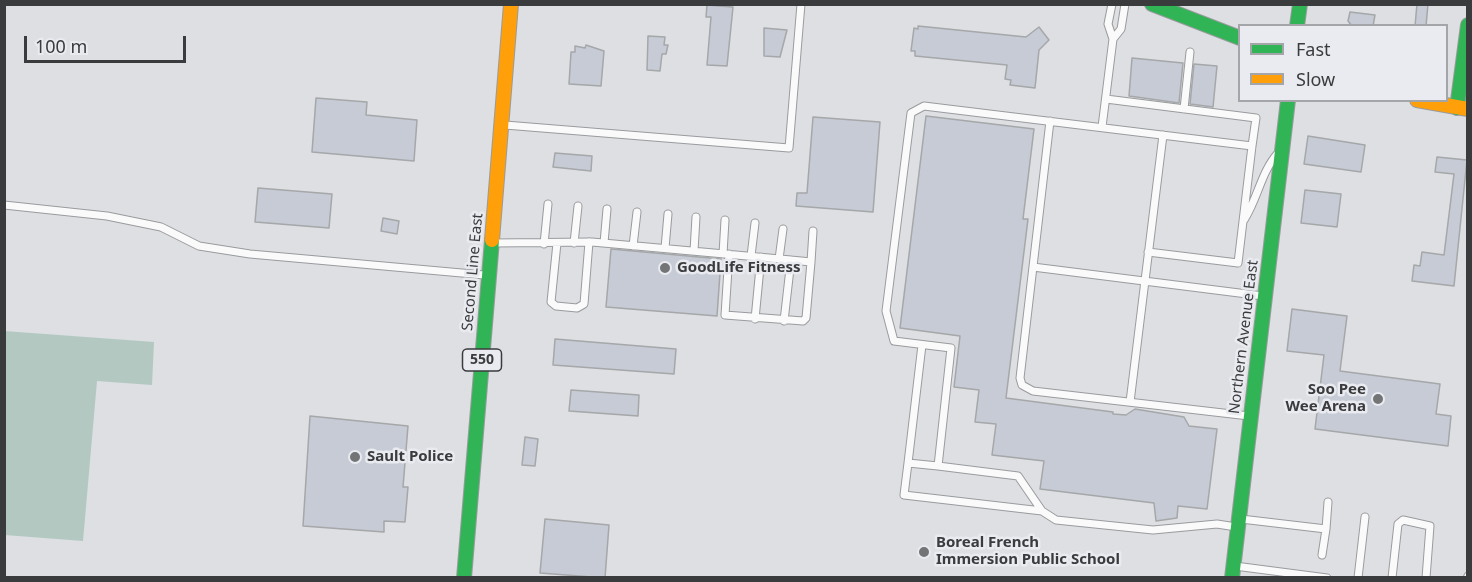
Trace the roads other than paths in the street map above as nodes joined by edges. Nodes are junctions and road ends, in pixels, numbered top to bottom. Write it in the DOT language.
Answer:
graph roads {
  1 [pos="511,4"];
  2 [pos="801,4"];
  3 [pos="1112,4"];
  4 [pos="1125,4"];
  5 [pos="1152,4"];
  6 [pos="1183,4"];
  7 [pos="1300,4"];
  8 [pos="1199,21"];
  9 [pos="1297,24"];
  10 [pos="1467,25"];
  11 [pos="1238,38"];
  12 [pos="1113,39"];
  13 [pos="1190,52"];
  14 [pos="1106,99"];
  15 [pos="1288,102"];
  16 [pos="1296,102"];
  17 [pos="1427,102"];
  18 [pos="1184,109"];
  19 [pos="1462,109"];
  20 [pos="1050,122"];
  21 [pos="501,125"];
  22 [pos="1102,128"];
  23 [pos="1284,132"];
  24 [pos="1163,135"];
  25 [pos="1252,146"];
  26 [pos="1282,148"];
  27 [pos="548,204"];
  28 [pos="4,206"];
  29 [pos="578,206"];
  30 [pos="607,209"];
  31 [pos="636,212"];
  32 [pos="668,214"];
  33 [pos="696,217"];
  34 [pos="725,220"];
  35 [pos="1243,222"];
  36 [pos="754,223"];
  37 [pos="783,229"];
  38 [pos="813,231"];
  39 [pos="589,242"];
  40 [pos="492,243"];
  41 [pos="556,243"];
  42 [pos="574,243"];
  43 [pos="604,243"];
  44 [pos="544,244"];
  45 [pos="633,246"];
  46 [pos="665,248"];
  47 [pos="694,251"];
  48 [pos="1148,252"];
  49 [pos="726,254"];
  50 [pos="751,256"];
  51 [pos="761,257"];
  52 [pos="779,259"];
  53 [pos="791,260"];
  54 [pos="811,262"];
  55 [pos="1033,267"];
  56 [pos="489,276"];
  57 [pos="1145,279"];
  58 [pos="1265,296"];
  59 [pos="755,319"];
  60 [pos="784,321"];
  61 [pos="922,345"];
  62 [pos="1130,402"];
  63 [pos="1251,417"];
  64 [pos="908,463"];
  65 [pos="938,466"];
  66 [pos="1328,502"];
  67 [pos="1042,511"];
  68 [pos="1365,517"];
  69 [pos="1238,523"];
  70 [pos="1326,529"];
  71 [pos="1322,555"];
  72 [pos="1232,572"];
  73 [pos="464,578"];
  74 [pos="1327,578"];
  75 [pos="1358,578"];
  76 [pos="1392,578"];
  77 [pos="1426,578"];
  1 -- 21 [label="main road, Second Line East / 550"];
  2 -- 21 [label="lane"];
  3 -- 12 [label="lane"];
  4 -- 12 [label="lane"];
  5 -- 8 [label="main road"];
  6 -- 8 [label="main road"];
  7 -- 9 [label="main road"];
  8 -- 11 [label="main road"];
  10 -- 19 [label="main road"];
  12 -- 14 [label="lane"];
  13 -- 18 [label="lane"];
  14 -- 18 [label="lane"];
  14 -- 22 [label="lane"];
  15 -- 23 [label="main road, Northern Avenue East"];
  16 -- 23 [label="main road"];
  17 -- 19 [label="main road"];
  18 -- 25 [label="lane"];
  20 -- 22 [label="lane"];
  20 -- 55 [label="lane"];
  20 -- 61 [label="lane"];
  21 -- 40 [label="main road, Second Line East / 550"];
  22 -- 24 [label="lane"];
  23 -- 26 [label="main road, Northern Avenue East"];
  24 -- 25 [label="lane"];
  24 -- 48 [label="lane"];
  25 -- 35 [label="lane"];
  26 -- 35 [label="lane"];
  26 -- 58 [label="main road, Northern Avenue East"];
  27 -- 44 [label="lane"];
  28 -- 56 [label="lane"];
  29 -- 42 [label="lane"];
  30 -- 43 [label="lane"];
  31 -- 45 [label="lane"];
  32 -- 46 [label="lane"];
  33 -- 47 [label="lane"];
  34 -- 49 [label="lane"];
  35 -- 48 [label="lane"];
  36 -- 50 [label="lane"];
  37 -- 52 [label="lane"];
  38 -- 54 [label="lane"];
  39 -- 41 [label="lane"];
  39 -- 42 [label="lane"];
  39 -- 43 [label="lane"];
  40 -- 44 [label="lane"];
  40 -- 56 [label="main road, Second Line East / 550"];
  41 -- 42 [label="lane"];
  41 -- 44 [label="lane"];
  43 -- 45 [label="lane"];
  45 -- 46 [label="lane"];
  46 -- 47 [label="lane"];
  47 -- 49 [label="lane"];
  48 -- 57 [label="lane"];
  49 -- 50 [label="lane"];
  49 -- 59 [label="lane"];
  50 -- 51 [label="lane"];
  51 -- 52 [label="lane"];
  51 -- 59 [label="lane"];
  52 -- 53 [label="lane"];
  53 -- 54 [label="lane"];
  53 -- 60 [label="lane"];
  54 -- 60 [label="lane"];
  55 -- 57 [label="lane"];
  55 -- 62 [label="lane"];
  56 -- 73 [label="main road, Second Line East / 550"];
  57 -- 58 [label="lane"];
  57 -- 62 [label="lane"];
  58 -- 63 [label="main road, Northern Avenue East"];
  59 -- 60 [label="lane"];
  61 -- 64 [label="lane"];
  61 -- 65 [label="lane"];
  62 -- 63 [label="lane"];
  63 -- 69 [label="main road, Northern Avenue East"];
  64 -- 65 [label="lane"];
  64 -- 67 [label="lane"];
  65 -- 67 [label="lane"];
  66 -- 70 [label="lane"];
  67 -- 69 [label="lane"];
  68 -- 75 [label="lane"];
  69 -- 70 [label="lane"];
  69 -- 72 [label="main road, Northern Avenue East"];
  70 -- 71 [label="lane"];
  72 -- 74 [label="lane"];
  76 -- 77 [label="lane"];
}
